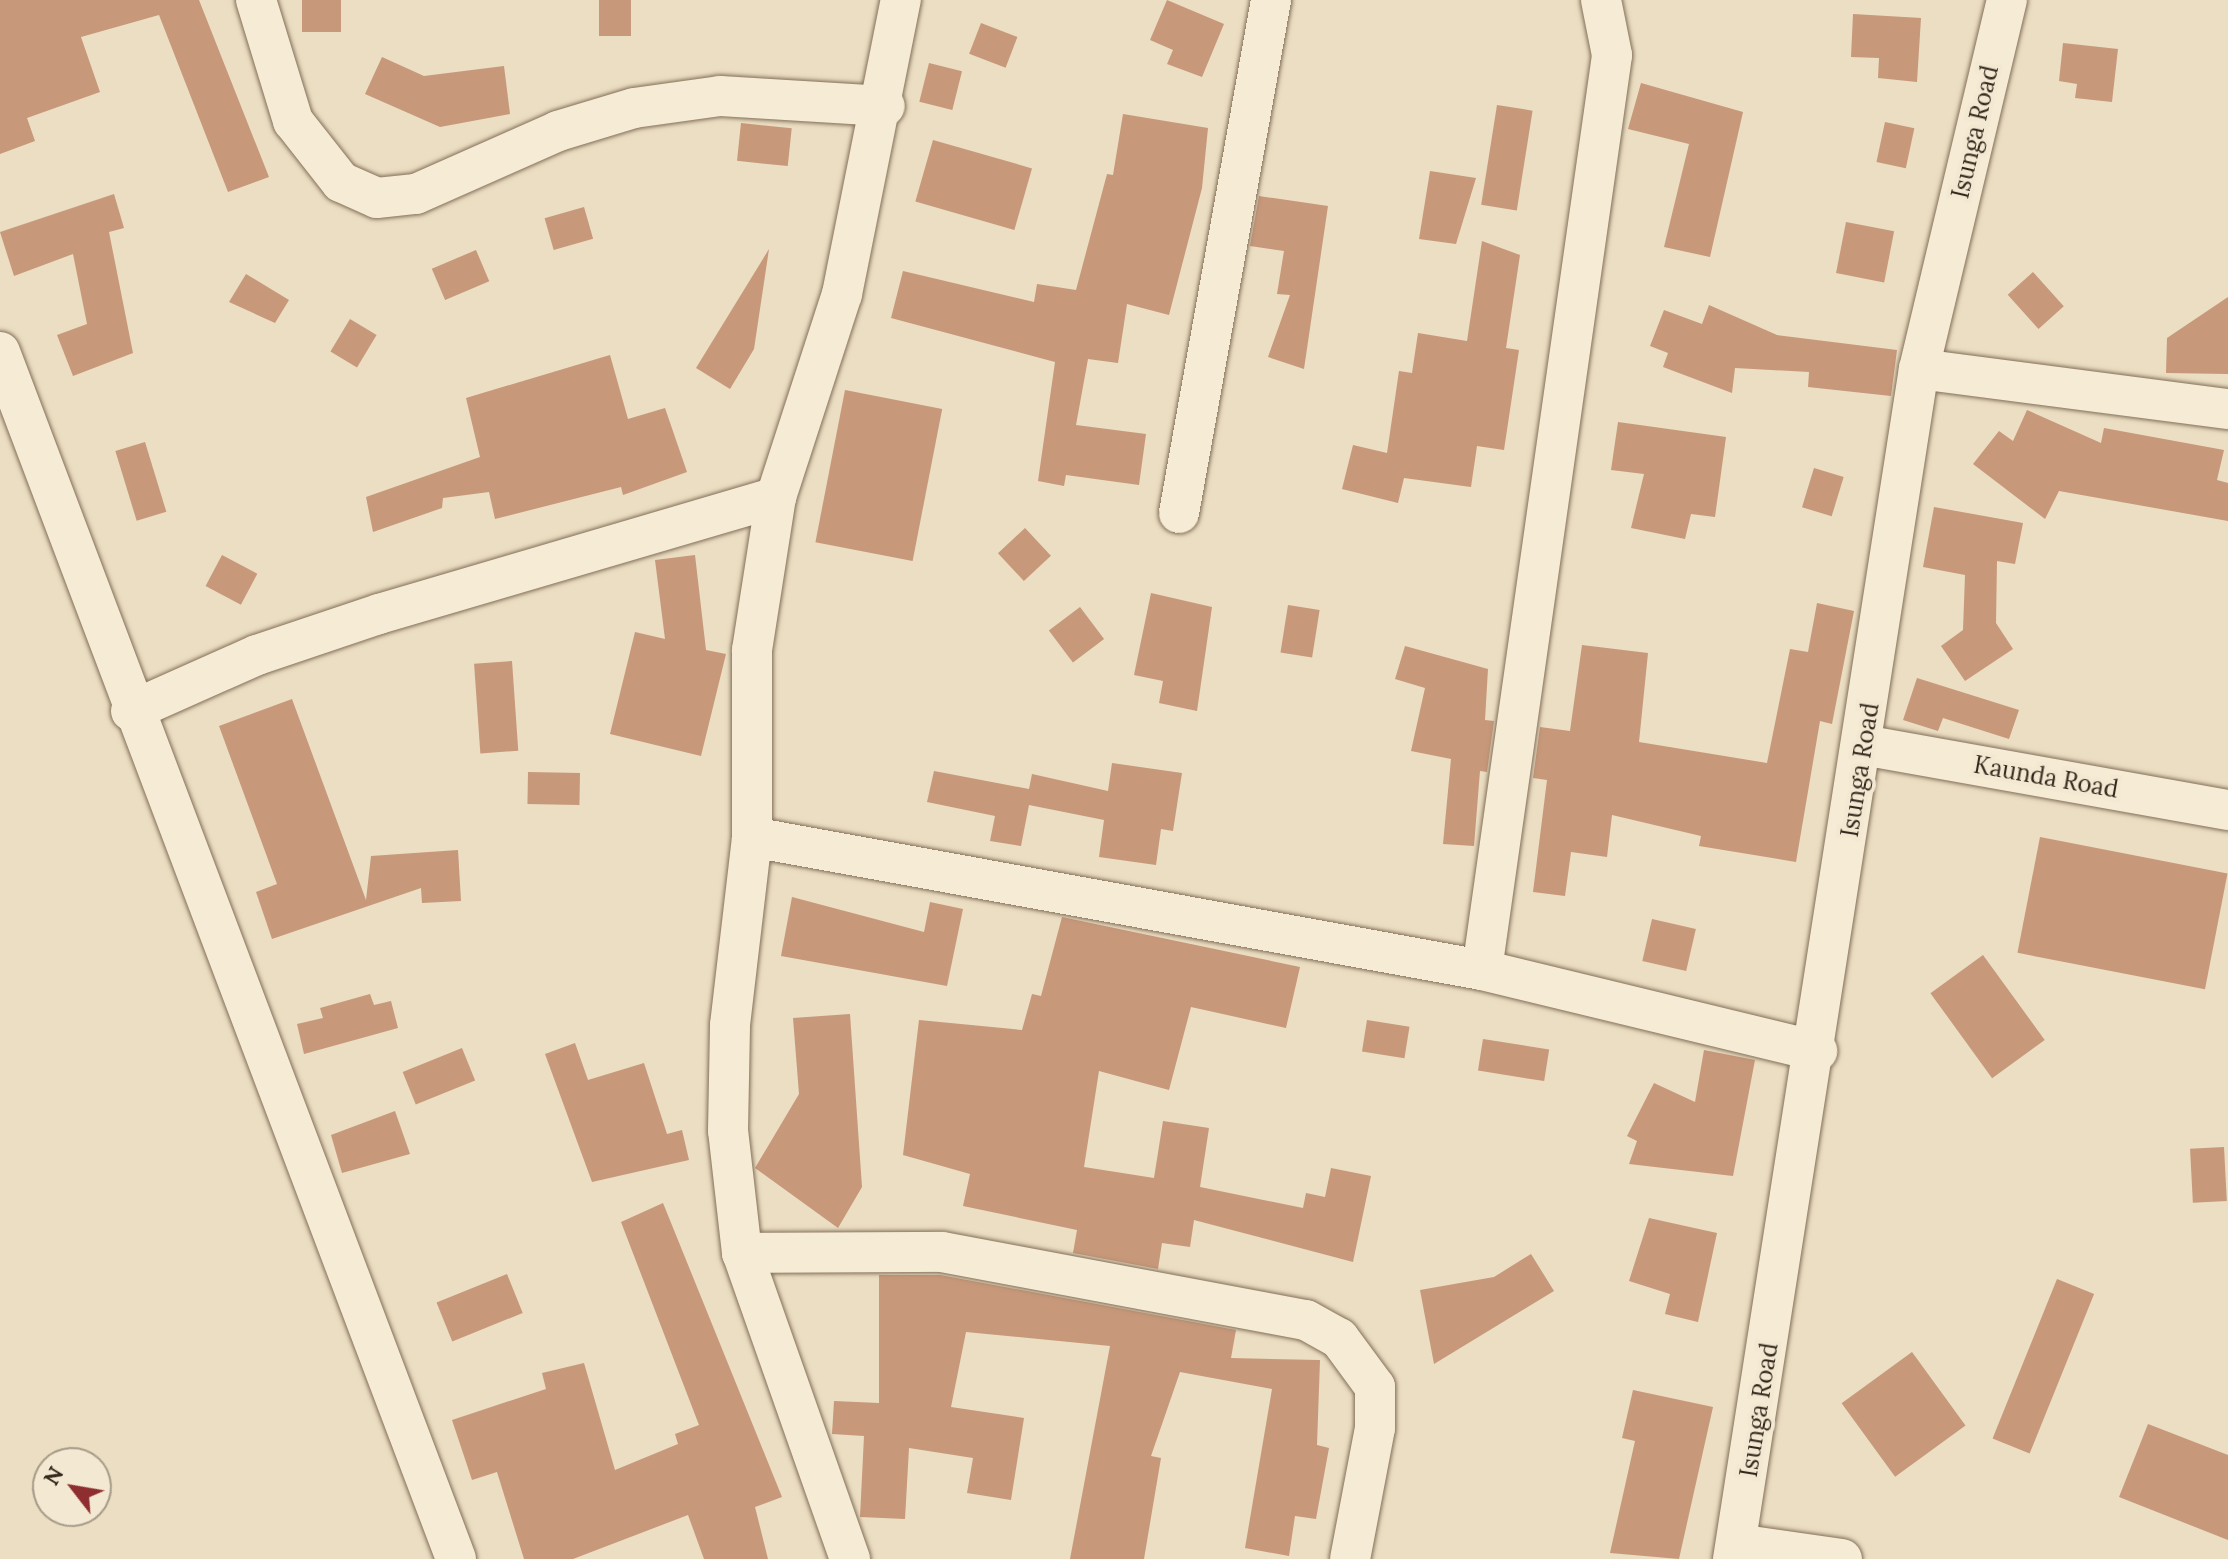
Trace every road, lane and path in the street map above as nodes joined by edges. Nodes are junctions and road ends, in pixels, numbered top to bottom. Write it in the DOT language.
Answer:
graph roads {
  1 [pos="256,0"];
  2 [pos="901,0"];
  3 [pos="1271,0"];
  4 [pos="1601,0"];
  5 [pos="2007,0"];
  6 [pos="885,106"];
  7 [pos="0,352"];
  8 [pos="1919,369"];
  9 [pos="2228,409"];
  10 [pos="776,497"];
  11 [pos="1179,513"];
  12 [pos="131,711"];
  13 [pos="1863,745"];
  14 [pos="2228,810"];
  15 [pos="752,837"];
  16 [pos="1482,970"];
  17 [pos="1817,1051"];
  18 [pos="742,1253"];
  19 [pos="1735,1552"];
  20 [pos="456,1559"];
  21 [pos="850,1559"];
  22 [pos="1350,1559"];
  23 [pos="1842,1559"];
  1 -- 6 [label="street"];
  2 -- 6 [label="street"];
  3 -- 11 [label="street"];
  4 -- 16 [label="street"];
  5 -- 8 [label="street, Isunga Road"];
  6 -- 10 [label="street"];
  7 -- 12 [label="street"];
  8 -- 9 [label="street"];
  8 -- 13 [label="street, Isunga Road"];
  10 -- 12 [label="street"];
  10 -- 15 [label="street"];
  12 -- 20 [label="street"];
  13 -- 14 [label="street, Kaunda Road"];
  13 -- 17 [label="street, Isunga Road"];
  15 -- 16 [label="street"];
  15 -- 18 [label="street"];
  16 -- 17 [label="street"];
  17 -- 19 [label="street, Isunga Road"];
  18 -- 21 [label="street"];
  18 -- 22 [label="street"];
  19 -- 23 [label="street"];
}
